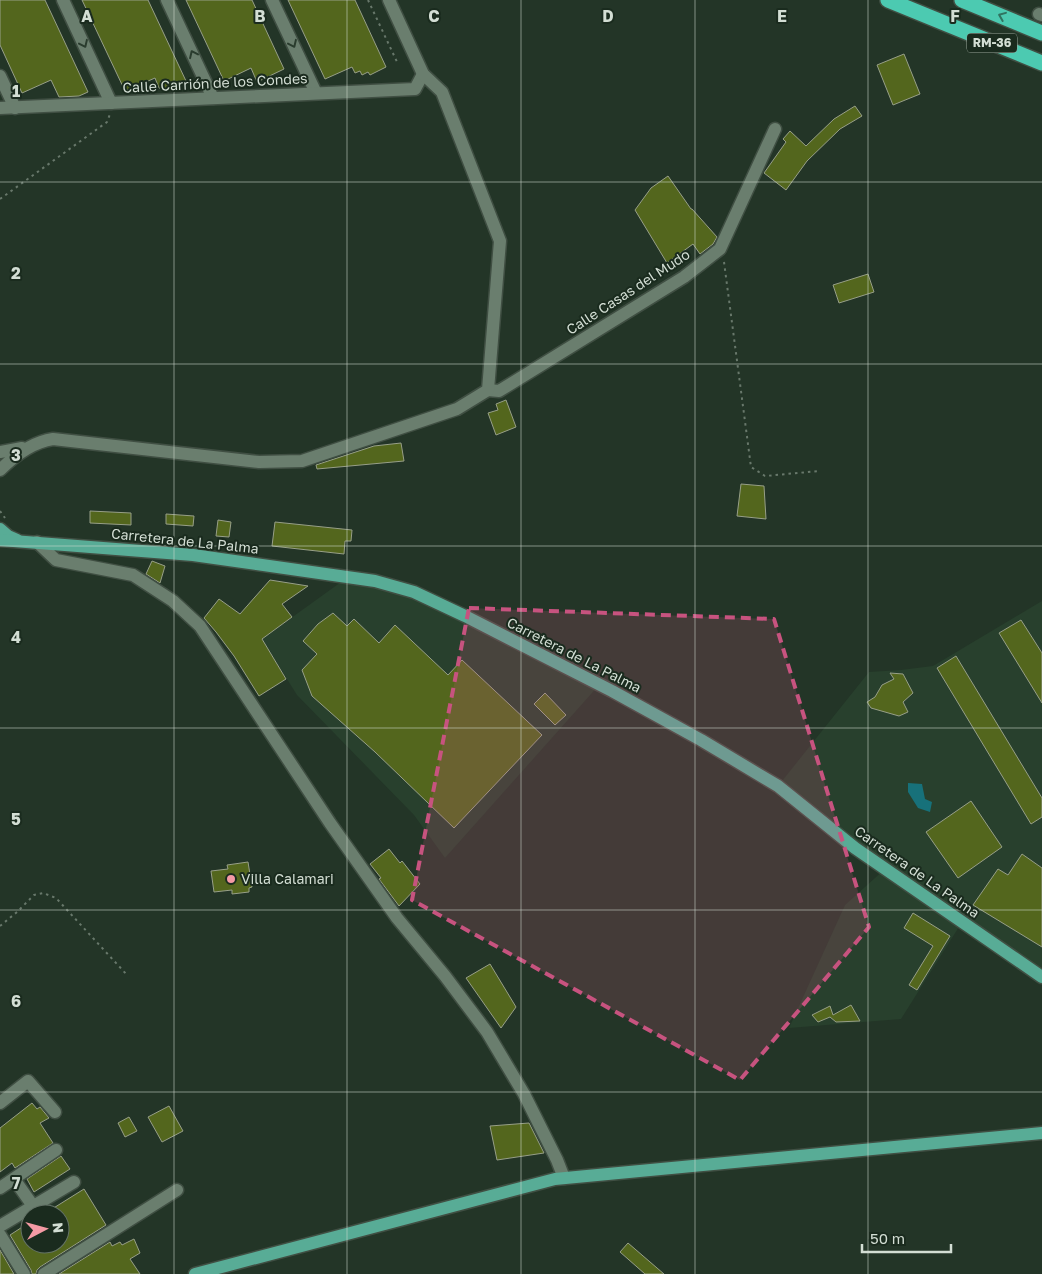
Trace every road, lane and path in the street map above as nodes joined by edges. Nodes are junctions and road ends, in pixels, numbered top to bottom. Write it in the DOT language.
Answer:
graph roads {
  1 [pos="64,0"];
  2 [pos="167,0"];
  3 [pos="272,0"];
  4 [pos="368,0"];
  5 [pos="389,0"];
  6 [pos="888,0"];
  7 [pos="962,0"];
  8 [pos="1042,33"];
  9 [pos="1042,63"];
  10 [pos="398,64"];
  11 [pos="423,74"];
  12 [pos="0,76"];
  13 [pos="316,93"];
  14 [pos="213,98"];
  15 [pos="114,103"];
  16 [pos="0,108"];
  17 [pos="15,108"];
  18 [pos="775,129"];
  19 [pos="0,199"];
  20 [pos="714,254"];
  21 [pos="488,390"];
  22 [pos="30,447"];
  23 [pos="0,452"];
  24 [pos="0,470"];
  25 [pos="819,471"];
  26 [pos="0,529"];
  27 [pos="0,540"];
  28 [pos="21,541"];
  29 [pos="37,542"];
  30 [pos="0,926"];
  31 [pos="128,976"];
  32 [pos="1042,977"];
  33 [pos="0,1103"];
  34 [pos="55,1112"];
  35 [pos="1042,1133"];
  36 [pos="56,1150"];
  37 [pos="14,1178"];
  38 [pos="564,1178"];
  39 [pos="74,1182"];
  40 [pos="0,1188"];
  41 [pos="177,1190"];
  42 [pos="32,1204"];
  43 [pos="36,1204"];
  44 [pos="20,1214"];
  45 [pos="0,1226"];
  46 [pos="0,1235"];
  47 [pos="24,1274"];
  48 [pos="44,1274"];
  49 [pos="195,1274"];
  1 -- 15 [label="street, one-way"];
  14 -- 2 [label="street, one-way"];
  3 -- 13 [label="street, one-way"];
  4 -- 10 [label="path"];
  5 -- 11 [label="street"];
  6 -- 9 [label="highway, RM-36"];
  8 -- 7 [label="highway, RM-36, one-way"];
  11 -- 13 [label="street, Calle Carrión de los Condes"];
  11 -- 21 [label="street"];
  12 -- 17 [label="street"];
  13 -- 14 [label="street, Calle Carrión de los Condes"];
  14 -- 15 [label="street, Calle Carrión de los Condes"];
  15 -- 17 [label="street, Calle Carrión de los Condes"];
  15 -- 19 [label="path"];
  16 -- 17 [label="street, Calle Carrión de los Condes"];
  18 -- 20 [label="street, Calle Casas del Mudo"];
  20 -- 21 [label="street, Calle Casas del Mudo"];
  20 -- 25 [label="path"];
  21 -- 22 [label="street, Calle Casas del Mudo"];
  22 -- 23 [label="street"];
  22 -- 24 [label="street"];
  26 -- 28 [label="main road, Carretera de La Palma"];
  27 -- 28 [label="main road, Carretera de La Palma"];
  28 -- 29 [label="main road, Carretera de La Palma"];
  29 -- 32 [label="main road, Carretera de La Palma"];
  29 -- 38 [label="street"];
  30 -- 31 [label="path"];
  33 -- 34 [label="street"];
  35 -- 38 [label="main road"];
  36 -- 37 [label="street"];
  37 -- 40 [label="street"];
  37 -- 42 [label="street"];
  38 -- 49 [label="main road"];
  39 -- 43 [label="street"];
  41 -- 48 [label="street"];
  44 -- 45 [label="street"];
  46 -- 47 [label="street"];
}
